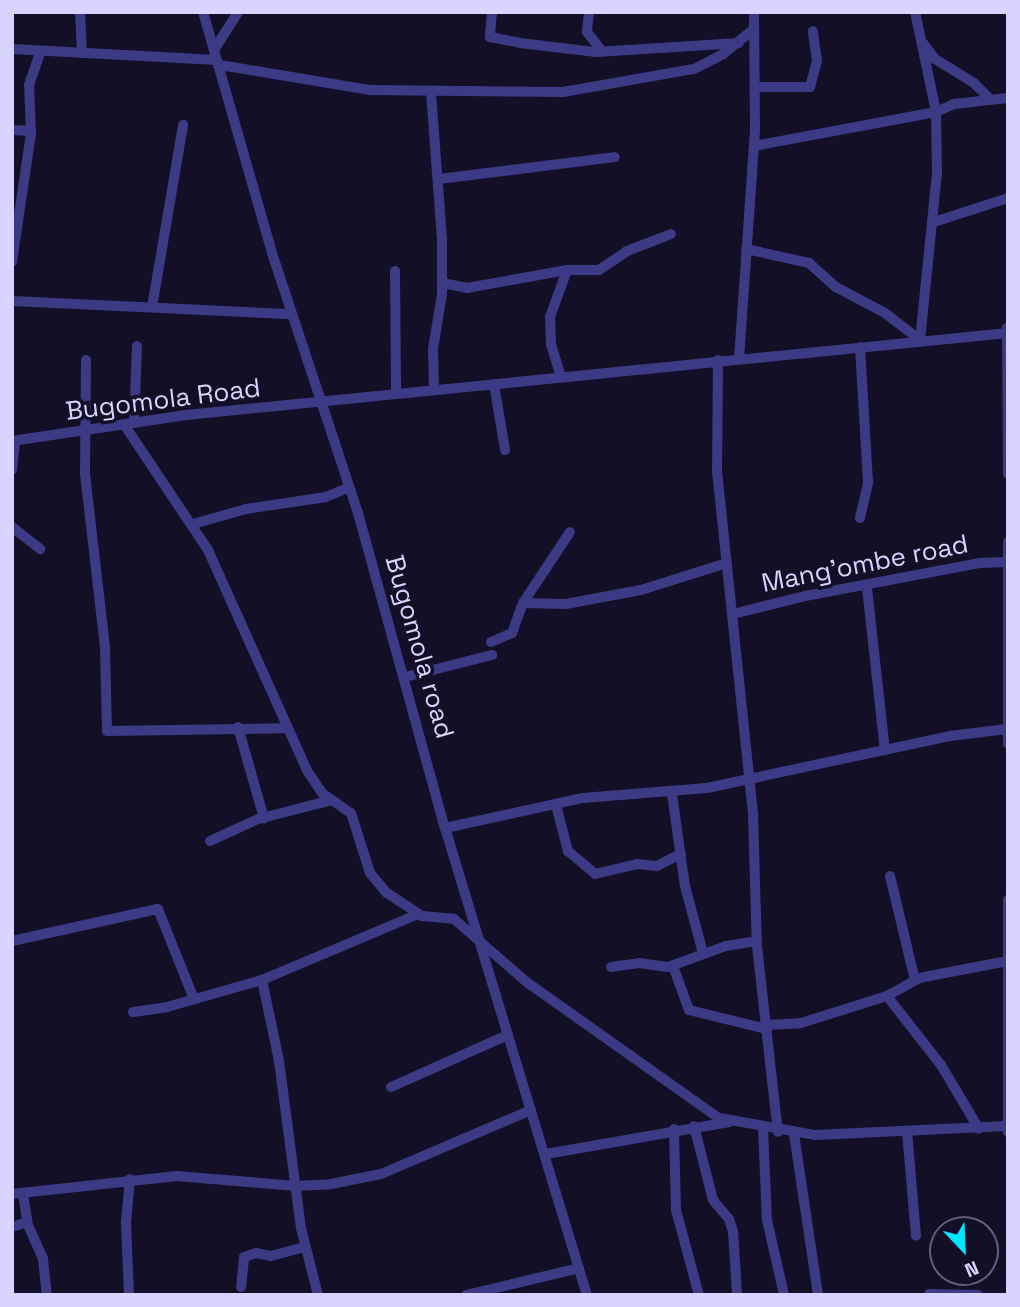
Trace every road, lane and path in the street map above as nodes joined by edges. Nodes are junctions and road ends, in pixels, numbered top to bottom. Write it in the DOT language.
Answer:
graph roads {
  1 [pos="80,12"];
  2 [pos="204,12"];
  3 [pos="238,12"];
  4 [pos="492,12"];
  5 [pos="590,12"];
  6 [pos="754,12"];
  7 [pos="915,12"];
  8 [pos="754,29"];
  9 [pos="813,31"];
  10 [pos="920,38"];
  11 [pos="739,43"];
  12 [pos="12,49"];
  13 [pos="41,51"];
  14 [pos="601,51"];
  15 [pos="82,53"];
  16 [pos="217,58"];
  17 [pos="756,88"];
  18 [pos="430,93"];
  19 [pos="1008,98"];
  20 [pos="991,100"];
  21 [pos="936,112"];
  22 [pos="183,125"];
  23 [pos="12,130"];
  24 [pos="31,131"];
  25 [pos="754,146"];
  26 [pos="615,157"];
  27 [pos="439,179"];
  28 [pos="1008,198"];
  29 [pos="934,222"];
  30 [pos="671,234"];
  31 [pos="14,235"];
  32 [pos="746,249"];
  33 [pos="12,262"];
  34 [pos="395,271"];
  35 [pos="567,271"];
  36 [pos="442,284"];
  37 [pos="12,302"];
  38 [pos="152,307"];
  39 [pos="292,314"];
  40 [pos="1007,331"];
  41 [pos="920,340"];
  42 [pos="137,346"];
  43 [pos="860,347"];
  44 [pos="739,359"];
  45 [pos="86,360"];
  46 [pos="719,360"];
  47 [pos="561,377"];
  48 [pos="494,384"];
  49 [pos="434,390"];
  50 [pos="396,393"];
  51 [pos="320,404"];
  52 [pos="130,425"];
  53 [pos="83,433"];
  54 [pos="13,441"];
  55 [pos="505,450"];
  56 [pos="12,470"];
  57 [pos="1008,474"];
  58 [pos="349,487"];
  59 [pos="860,519"];
  60 [pos="194,524"];
  61 [pos="12,527"];
  62 [pos="570,532"];
  63 [pos="1008,542"];
  64 [pos="40,549"];
  65 [pos="1007,562"];
  66 [pos="727,563"];
  67 [pos="867,588"];
  68 [pos="523,603"];
  69 [pos="733,614"];
  70 [pos="491,642"];
  71 [pos="492,655"];
  72 [pos="405,677"];
  73 [pos="1008,704"];
  74 [pos="238,727"];
  75 [pos="288,728"];
  76 [pos="1007,729"];
  77 [pos="1008,744"];
  78 [pos="885,750"];
  79 [pos="748,779"];
  80 [pos="672,794"];
  81 [pos="332,800"];
  82 [pos="556,805"];
  83 [pos="264,818"];
  84 [pos="445,828"];
  85 [pos="210,841"];
  86 [pos="681,854"];
  87 [pos="890,876"];
  88 [pos="1008,900"];
  89 [pos="418,914"];
  90 [pos="12,941"];
  91 [pos="757,941"];
  92 [pos="480,945"];
  93 [pos="703,953"];
  94 [pos="1007,961"];
  95 [pos="674,966"];
  96 [pos="611,967"];
  97 [pos="262,980"];
  98 [pos="915,980"];
  99 [pos="887,996"];
  100 [pos="194,999"];
  101 [pos="133,1012"];
  102 [pos="767,1027"];
  103 [pos="508,1035"];
  104 [pos="391,1087"];
  105 [pos="531,1110"];
  106 [pos="732,1122"];
  107 [pos="1007,1124"];
  108 [pos="694,1126"];
  109 [pos="674,1129"];
  110 [pos="763,1129"];
  111 [pos="979,1129"];
  112 [pos="907,1131"];
  113 [pos="778,1132"];
  114 [pos="794,1134"];
  115 [pos="545,1154"];
  116 [pos="130,1179"];
  117 [pos="296,1186"];
  118 [pos="18,1194"];
  119 [pos="27,1222"];
  120 [pos="12,1227"];
  121 [pos="916,1236"];
  122 [pos="304,1247"];
  123 [pos="579,1268"];
  124 [pos="241,1287"];
  125 [pos="929,1294"];
  126 [pos="47,1295"];
  127 [pos="129,1295"];
  128 [pos="318,1295"];
  129 [pos="466,1295"];
  130 [pos="587,1295"];
  131 [pos="699,1295"];
  132 [pos="737,1295"];
  133 [pos="784,1295"];
  134 [pos="818,1295"];
  135 [pos="978,1295"];
  1 -- 15 [label="street"];
  2 -- 16 [label="street, Bugomola road"];
  3 -- 16 [label="street"];
  4 -- 14 [label="street"];
  5 -- 14 [label="street"];
  6 -- 8 [label="street"];
  7 -- 10 [label="street"];
  8 -- 11 [label="street"];
  8 -- 17 [label="street"];
  9 -- 17 [label="street"];
  10 -- 20 [label="street"];
  10 -- 21 [label="street"];
  11 -- 14 [label="street"];
  11 -- 18 [label="street"];
  12 -- 13 [label="street"];
  13 -- 15 [label="street"];
  13 -- 24 [label="street"];
  15 -- 16 [label="street"];
  16 -- 18 [label="street"];
  16 -- 39 [label="street, Bugomola road"];
  17 -- 25 [label="street"];
  18 -- 27 [label="street"];
  19 -- 20 [label="street"];
  20 -- 21 [label="street"];
  21 -- 25 [label="street"];
  21 -- 29 [label="street"];
  22 -- 38 [label="street"];
  23 -- 24 [label="street"];
  24 -- 31 [label="street"];
  25 -- 32 [label="street"];
  26 -- 27 [label="street"];
  27 -- 36 [label="street"];
  28 -- 29 [label="street"];
  29 -- 41 [label="street"];
  30 -- 35 [label="street"];
  31 -- 33 [label="street"];
  32 -- 41 [label="street"];
  32 -- 44 [label="street"];
  34 -- 50 [label="street"];
  35 -- 36 [label="street"];
  35 -- 47 [label="street"];
  36 -- 49 [label="street"];
  37 -- 38 [label="street"];
  38 -- 39 [label="street"];
  39 -- 51 [label="street, Bugomola road"];
  40 -- 41 [label="street, Bugomola Road"];
  40 -- 57 [label="street"];
  41 -- 43 [label="street, Bugomola Road"];
  42 -- 52 [label="street"];
  43 -- 44 [label="street, Bugomola Road"];
  43 -- 59 [label="street"];
  44 -- 46 [label="street, Bugomola Road"];
  45 -- 53 [label="street"];
  46 -- 47 [label="street, Bugomola Road"];
  46 -- 66 [label="street"];
  47 -- 48 [label="street, Bugomola Road"];
  48 -- 49 [label="street, Bugomola Road"];
  48 -- 55 [label="street"];
  49 -- 50 [label="street, Bugomola Road"];
  50 -- 51 [label="street, Bugomola Road"];
  51 -- 52 [label="street, Bugomola Road"];
  51 -- 58 [label="street, Bugomola road"];
  52 -- 53 [label="street, Bugomola Road"];
  52 -- 60 [label="street"];
  53 -- 54 [label="street, Bugomola Road"];
  53 -- 74 [label="street"];
  54 -- 56 [label="street"];
  58 -- 60 [label="street"];
  58 -- 72 [label="street, Bugomola road"];
  60 -- 75 [label="street"];
  61 -- 64 [label="street"];
  62 -- 68 [label="street"];
  63 -- 65 [label="street"];
  65 -- 67 [label="street, Mang'ombe road"];
  65 -- 73 [label="street"];
  66 -- 68 [label="street"];
  66 -- 69 [label="street"];
  67 -- 69 [label="street, Mang'ombe road"];
  67 -- 78 [label="street"];
  68 -- 70 [label="street"];
  69 -- 79 [label="street"];
  71 -- 72 [label="street"];
  72 -- 84 [label="street, Bugomola road"];
  73 -- 76 [label="street"];
  74 -- 75 [label="street"];
  74 -- 83 [label="street"];
  75 -- 81 [label="street"];
  76 -- 77 [label="street"];
  76 -- 78 [label="street"];
  78 -- 79 [label="street"];
  79 -- 80 [label="street"];
  79 -- 91 [label="street"];
  80 -- 82 [label="street"];
  80 -- 86 [label="street"];
  81 -- 83 [label="street"];
  81 -- 89 [label="street"];
  82 -- 84 [label="street"];
  82 -- 86 [label="street"];
  83 -- 85 [label="street"];
  84 -- 92 [label="street, Bugomola road"];
  86 -- 93 [label="street"];
  87 -- 98 [label="street"];
  88 -- 94 [label="street"];
  89 -- 92 [label="street"];
  89 -- 97 [label="street"];
  90 -- 100 [label="street"];
  91 -- 93 [label="street"];
  91 -- 102 [label="street"];
  92 -- 103 [label="street, Bugomola road"];
  92 -- 106 [label="street"];
  93 -- 95 [label="street"];
  94 -- 98 [label="street"];
  94 -- 107 [label="street"];
  95 -- 96 [label="street"];
  95 -- 102 [label="street"];
  97 -- 100 [label="street"];
  97 -- 117 [label="street"];
  98 -- 99 [label="street"];
  99 -- 102 [label="street"];
  99 -- 111 [label="street"];
  100 -- 101 [label="street"];
  102 -- 113 [label="street"];
  103 -- 104 [label="street"];
  103 -- 105 [label="street, Bugomola road"];
  105 -- 115 [label="street, Bugomola road"];
  105 -- 117 [label="street"];
  106 -- 108 [label="street"];
  106 -- 110 [label="street"];
  107 -- 111 [label="street"];
  108 -- 109 [label="street"];
  108 -- 132 [label="street"];
  109 -- 115 [label="street"];
  109 -- 131 [label="street"];
  110 -- 113 [label="street"];
  110 -- 133 [label="street"];
  111 -- 112 [label="street"];
  112 -- 114 [label="street"];
  112 -- 121 [label="street"];
  113 -- 114 [label="street"];
  114 -- 134 [label="street"];
  115 -- 123 [label="street, Bugomola road"];
  116 -- 117 [label="street"];
  116 -- 118 [label="street"];
  116 -- 127 [label="street"];
  117 -- 122 [label="street"];
  118 -- 119 [label="street"];
  119 -- 120 [label="street"];
  119 -- 126 [label="street"];
  122 -- 124 [label="street"];
  122 -- 128 [label="street"];
  123 -- 129 [label="street"];
  123 -- 130 [label="street, Bugomola road"];
  125 -- 135 [label="street"];
}
